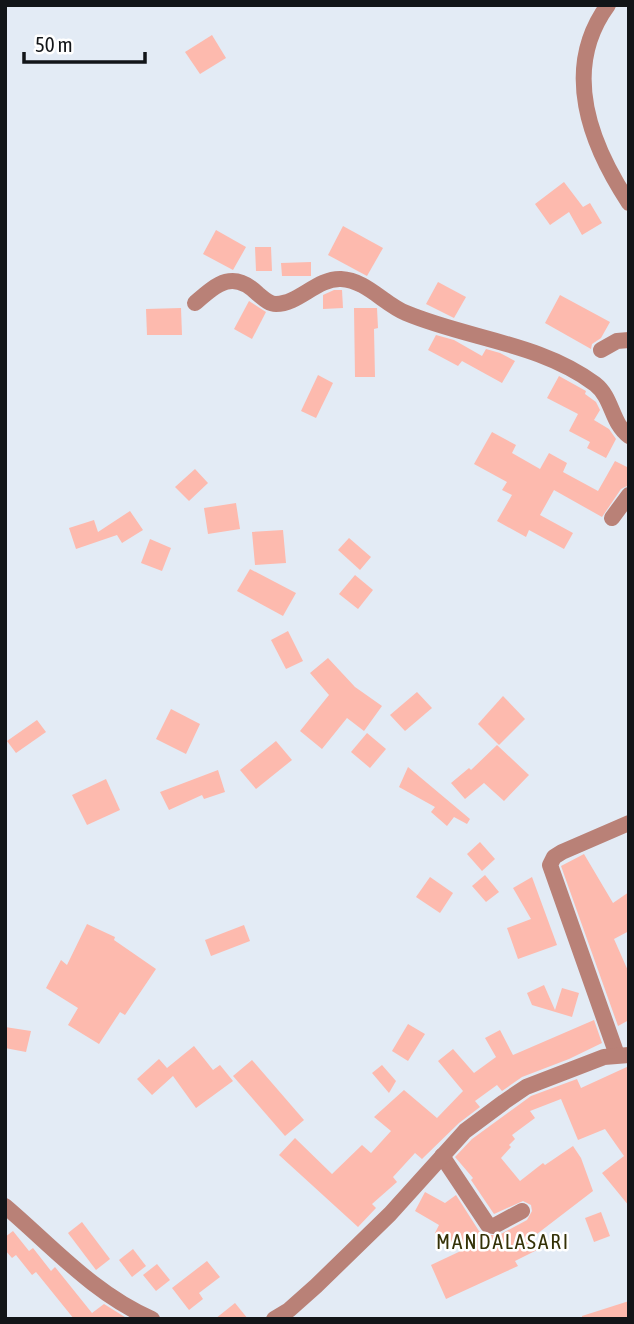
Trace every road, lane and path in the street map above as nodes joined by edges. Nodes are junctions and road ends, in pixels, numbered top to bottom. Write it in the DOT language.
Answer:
graph roads {
  1 [pos="608,5"];
  2 [pos="629,203"];
  3 [pos="195,303"];
  4 [pos="629,340"];
  5 [pos="601,350"];
  6 [pos="629,436"];
  7 [pos="629,495"];
  8 [pos="612,518"];
  9 [pos="629,823"];
  10 [pos="623,1055"];
  11 [pos="442,1156"];
  12 [pos="5,1206"];
  13 [pos="522,1211"];
  14 [pos="152,1319"];
  15 [pos="274,1319"];
  1 -- 2 [label="street"];
  3 -- 6 [label="street"];
  4 -- 5 [label="street"];
  7 -- 8 [label="street"];
  9 -- 10 [label="street"];
  10 -- 11 [label="street"];
  11 -- 13 [label="street"];
  11 -- 15 [label="street"];
  12 -- 14 [label="street"];
}
